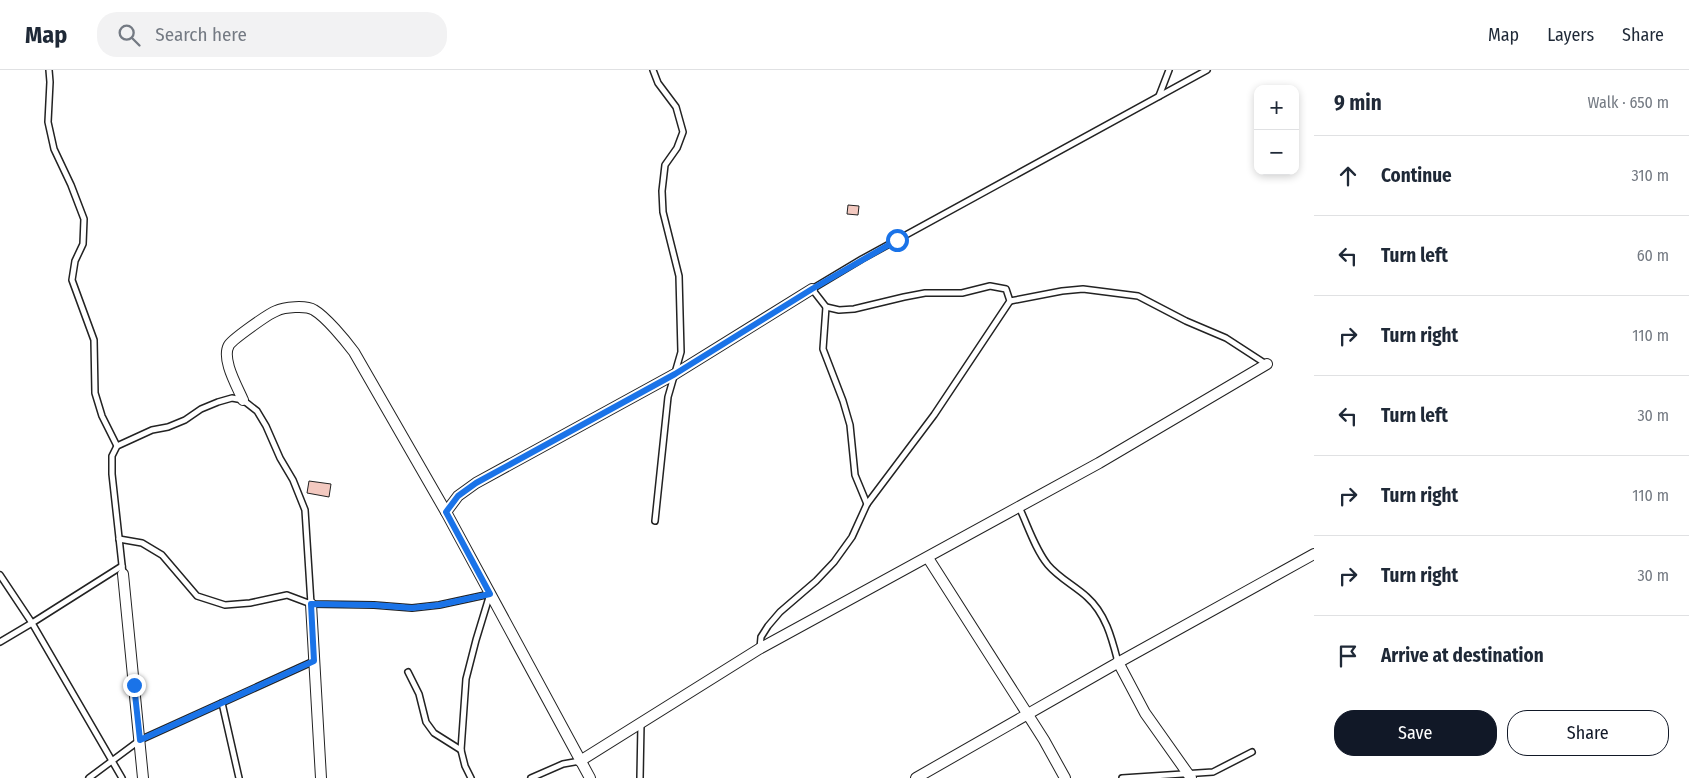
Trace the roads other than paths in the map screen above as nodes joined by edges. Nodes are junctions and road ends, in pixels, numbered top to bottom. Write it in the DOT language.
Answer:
graph roads {
  1 [pos="49,70"];
  2 [pos="653,70"];
  3 [pos="1170,70"];
  4 [pos="1207,70"];
  5 [pos="1159,96"];
  6 [pos="812,289"];
  7 [pos="1010,301"];
  8 [pos="826,307"];
  9 [pos="1267,364"];
  10 [pos="675,374"];
  11 [pos="243,400"];
  12 [pos="117,446"];
  13 [pos="868,504"];
  14 [pos="1019,507"];
  15 [pos="446,512"];
  16 [pos="655,521"];
  17 [pos="119,538"];
  18 [pos="1314,554"];
  19 [pos="928,558"];
  20 [pos="122,570"];
  21 [pos="0,575"];
  22 [pos="490,594"];
  23 [pos="311,604"];
  24 [pos="32,623"];
  25 [pos="0,642"];
  26 [pos="759,649"];
  27 [pos="314,661"];
  28 [pos="1118,662"];
  29 [pos="408,672"];
  30 [pos="222,703"];
  31 [pos="1027,714"];
  32 [pos="641,723"];
  33 [pos="140,740"];
  34 [pos="461,750"];
  35 [pos="1252,752"];
  36 [pos="580,761"];
  37 [pos="111,762"];
  38 [pos="1189,776"];
  39 [pos="89,778"];
  40 [pos="122,778"];
  41 [pos="143,778"];
  42 [pos="239,778"];
  43 [pos="321,778"];
  44 [pos="471,778"];
  45 [pos="531,778"];
  46 [pos="590,778"];
  47 [pos="640,778"];
  48 [pos="916,778"];
  49 [pos="1065,778"];
  50 [pos="1122,778"];
  1 -- 12 [label="lane"];
  2 -- 10 [label="lane"];
  3 -- 5 [label="lane"];
  4 -- 5 [label="lane"];
  5 -- 6 [label="lane"];
  6 -- 8 [label="lane"];
  6 -- 10 [label="street"];
  7 -- 8 [label="lane"];
  7 -- 9 [label="lane"];
  7 -- 13 [label="lane"];
  8 -- 13 [label="lane"];
  9 -- 14 [label="street"];
  10 -- 15 [label="street"];
  10 -- 16 [label="lane"];
  11 -- 12 [label="lane"];
  11 -- 15 [label="street"];
  11 -- 23 [label="lane"];
  12 -- 17 [label="lane"];
  13 -- 26 [label="lane"];
  14 -- 19 [label="street"];
  14 -- 28 [label="lane"];
  15 -- 22 [label="street"];
  17 -- 20 [label="lane"];
  17 -- 23 [label="lane"];
  18 -- 28 [label="street"];
  19 -- 26 [label="street"];
  19 -- 31 [label="street"];
  20 -- 24 [label="lane"];
  20 -- 33 [label="street"];
  21 -- 24 [label="lane"];
  22 -- 23 [label="lane"];
  22 -- 34 [label="lane"];
  22 -- 36 [label="street"];
  23 -- 27 [label="street"];
  24 -- 25 [label="lane"];
  24 -- 37 [label="lane"];
  26 -- 32 [label="street"];
  27 -- 30 [label="lane"];
  27 -- 43 [label="street"];
  28 -- 31 [label="street"];
  28 -- 38 [label="street"];
  29 -- 34 [label="lane"];
  30 -- 33 [label="lane"];
  30 -- 42 [label="lane"];
  31 -- 48 [label="street"];
  31 -- 49 [label="street"];
  32 -- 36 [label="street"];
  32 -- 47 [label="lane"];
  33 -- 37 [label="lane"];
  33 -- 41 [label="street"];
  34 -- 44 [label="lane"];
  35 -- 38 [label="lane"];
  36 -- 45 [label="lane"];
  36 -- 46 [label="street"];
  37 -- 39 [label="lane"];
  37 -- 40 [label="lane"];
  38 -- 50 [label="lane"];
}
